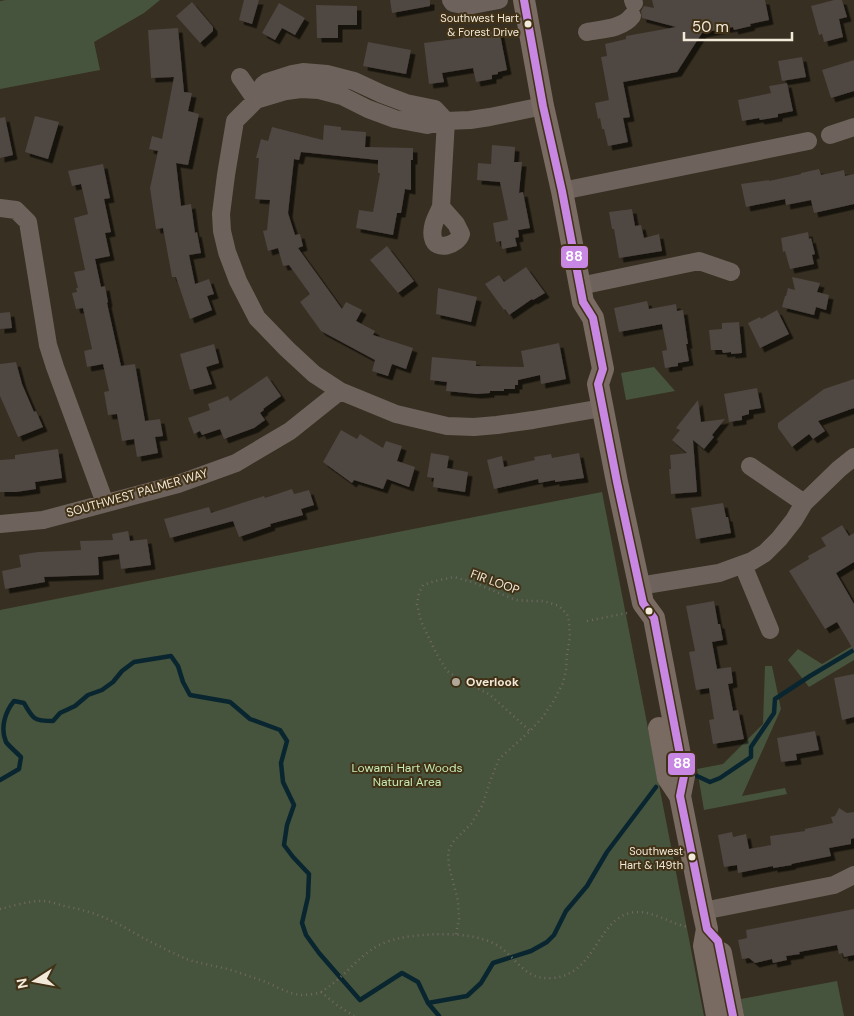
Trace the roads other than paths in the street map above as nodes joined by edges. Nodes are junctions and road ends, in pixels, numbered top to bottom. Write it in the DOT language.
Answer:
graph roads {
  1 [pos="451,0"];
  2 [pos="499,0"];
  3 [pos="524,0"];
  4 [pos="633,6"];
  5 [pos="587,32"];
  6 [pos="240,77"];
  7 [pos="256,100"];
  8 [pos="543,106"];
  9 [pos="446,121"];
  10 [pos="854,127"];
  11 [pos="830,135"];
  12 [pos="808,141"];
  13 [pos="562,192"];
  14 [pos="441,207"];
  15 [pos="0,208"];
  16 [pos="731,272"];
  17 [pos="581,294"];
  18 [pos="340,391"];
  19 [pos="602,408"];
  20 [pos="854,457"];
  21 [pos="750,466"];
  22 [pos="106,503"];
  23 [pos="804,504"];
  24 [pos="0,524"];
  25 [pos="743,565"];
  26 [pos="641,600"];
  27 [pos="770,630"];
  28 [pos="854,875"];
  29 [pos="705,920"];
  30 [pos="717,1016"];
  31 [pos="733,1016"];
  1 -- 2 [label="street"];
  3 -- 8 [label="main road"];
  4 -- 5 [label="street"];
  6 -- 7 [label="street"];
  7 -- 9 [label="street"];
  7 -- 18 [label="street"];
  8 -- 9 [label="street"];
  8 -- 13 [label="main road"];
  9 -- 14 [label="street"];
  10 -- 11 [label="street"];
  12 -- 13 [label="street"];
  13 -- 17 [label="main road"];
  15 -- 22 [label="street"];
  16 -- 17 [label="street"];
  17 -- 19 [label="main road"];
  18 -- 19 [label="street"];
  18 -- 22 [label="street, SOUTHWEST PALMER WAY"];
  19 -- 26 [label="main road"];
  20 -- 23 [label="street"];
  21 -- 23 [label="street"];
  22 -- 24 [label="street, SOUTHWEST PALMER WAY"];
  23 -- 25 [label="street"];
  25 -- 26 [label="street"];
  25 -- 27 [label="street"];
  26 -- 29 [label="main road"];
  28 -- 29 [label="street"];
  29 -- 30 [label="main road"];
  29 -- 31 [label="main road"];
}
